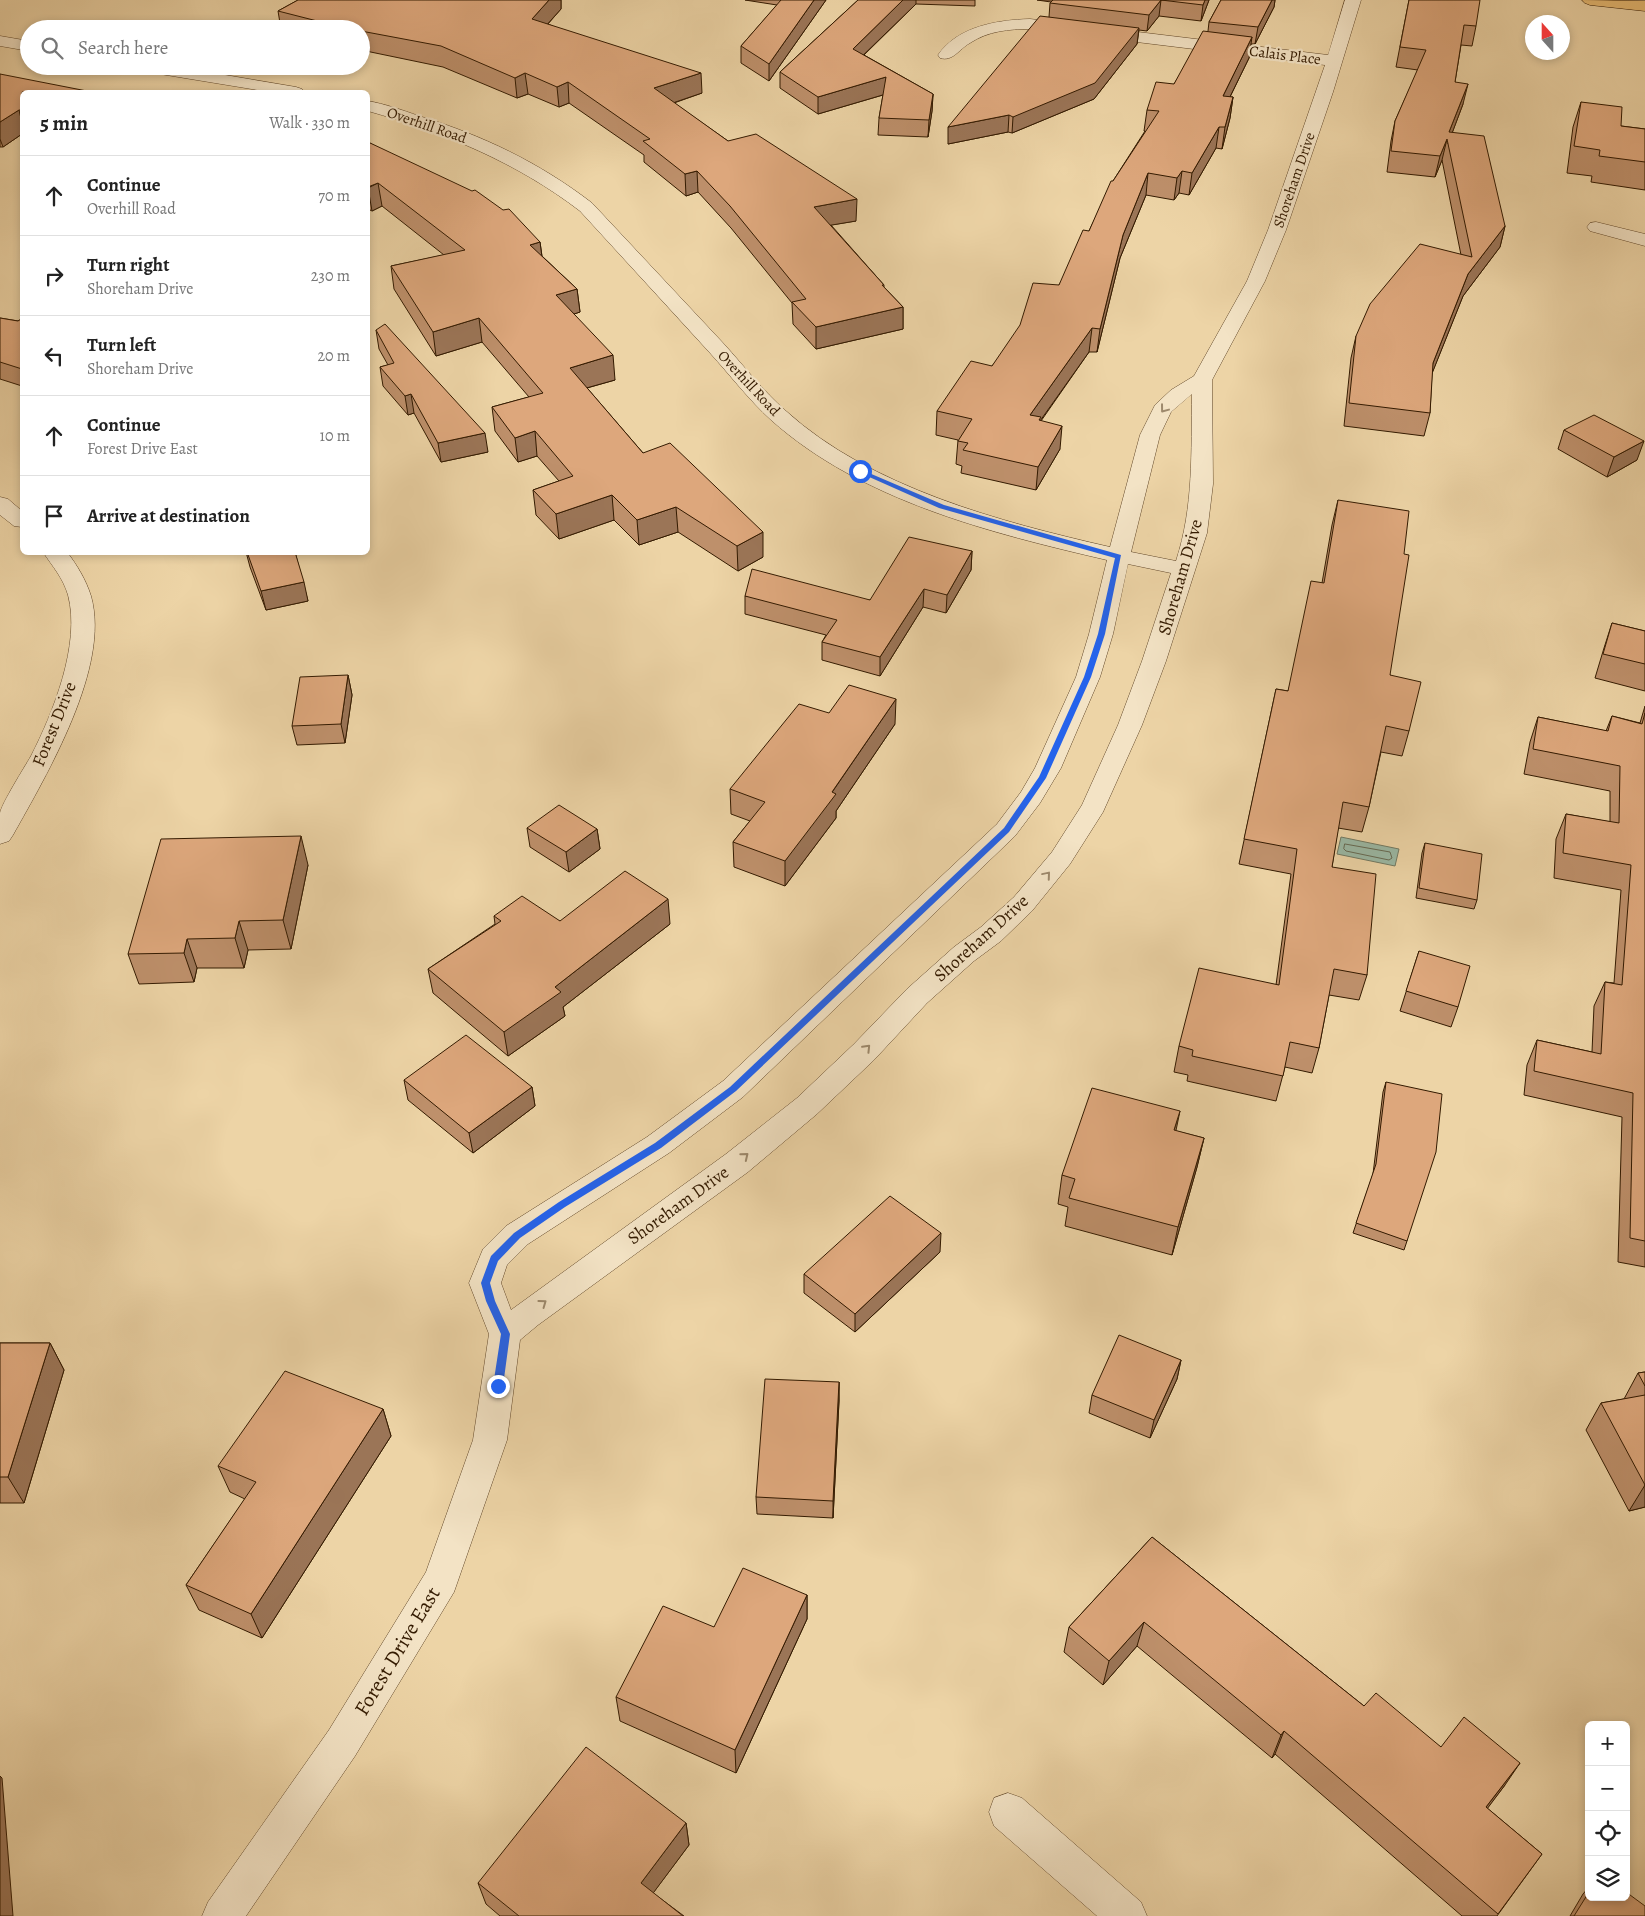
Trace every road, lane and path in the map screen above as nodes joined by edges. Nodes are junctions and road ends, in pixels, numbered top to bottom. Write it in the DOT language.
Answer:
graph roads {
  1 [pos="1353,0"];
  2 [pos="1590,0"];
  3 [pos="1645,6"];
  4 [pos="0,41"];
  5 [pos="20,44"];
  6 [pos="946,55"];
  7 [pos="1334,61"];
  8 [pos="195,75"];
  9 [pos="284,90"];
  10 [pos="370,107"];
  11 [pos="1596,227"];
  12 [pos="1645,240"];
  13 [pos="1202,380"];
  14 [pos="0,504"];
  15 [pos="20,519"];
  16 [pos="56,555"];
  17 [pos="1119,557"];
  18 [pos="1184,569"];
  19 [pos="0,835"];
  20 [pos="504,1344"];
  21 [pos="1008,1812"];
  22 [pos="222,1916"];
  23 [pos="1127,1916"];
  1 -- 7 [label="street, Shoreham Drive"];
  2 -- 3 [label="main road"];
  4 -- 5 [label="street"];
  6 -- 7 [label="street, Calais Place"];
  7 -- 13 [label="street, Shoreham Drive"];
  8 -- 9 [label="street"];
  10 -- 17 [label="street, Overhill Road"];
  11 -- 12 [label="street"];
  13 -- 17 [label="street, one-way"];
  13 -- 18 [label="street, Shoreham Drive"];
  14 -- 15 [label="street"];
  16 -- 19 [label="street, Forest Drive"];
  17 -- 18 [label="street, Overhill Road"];
  17 -- 20 [label="street"];
  20 -- 18 [label="street, Shoreham Drive, one-way"];
  20 -- 22 [label="street, Forest Drive East"];
  21 -- 23 [label="street"];
}
